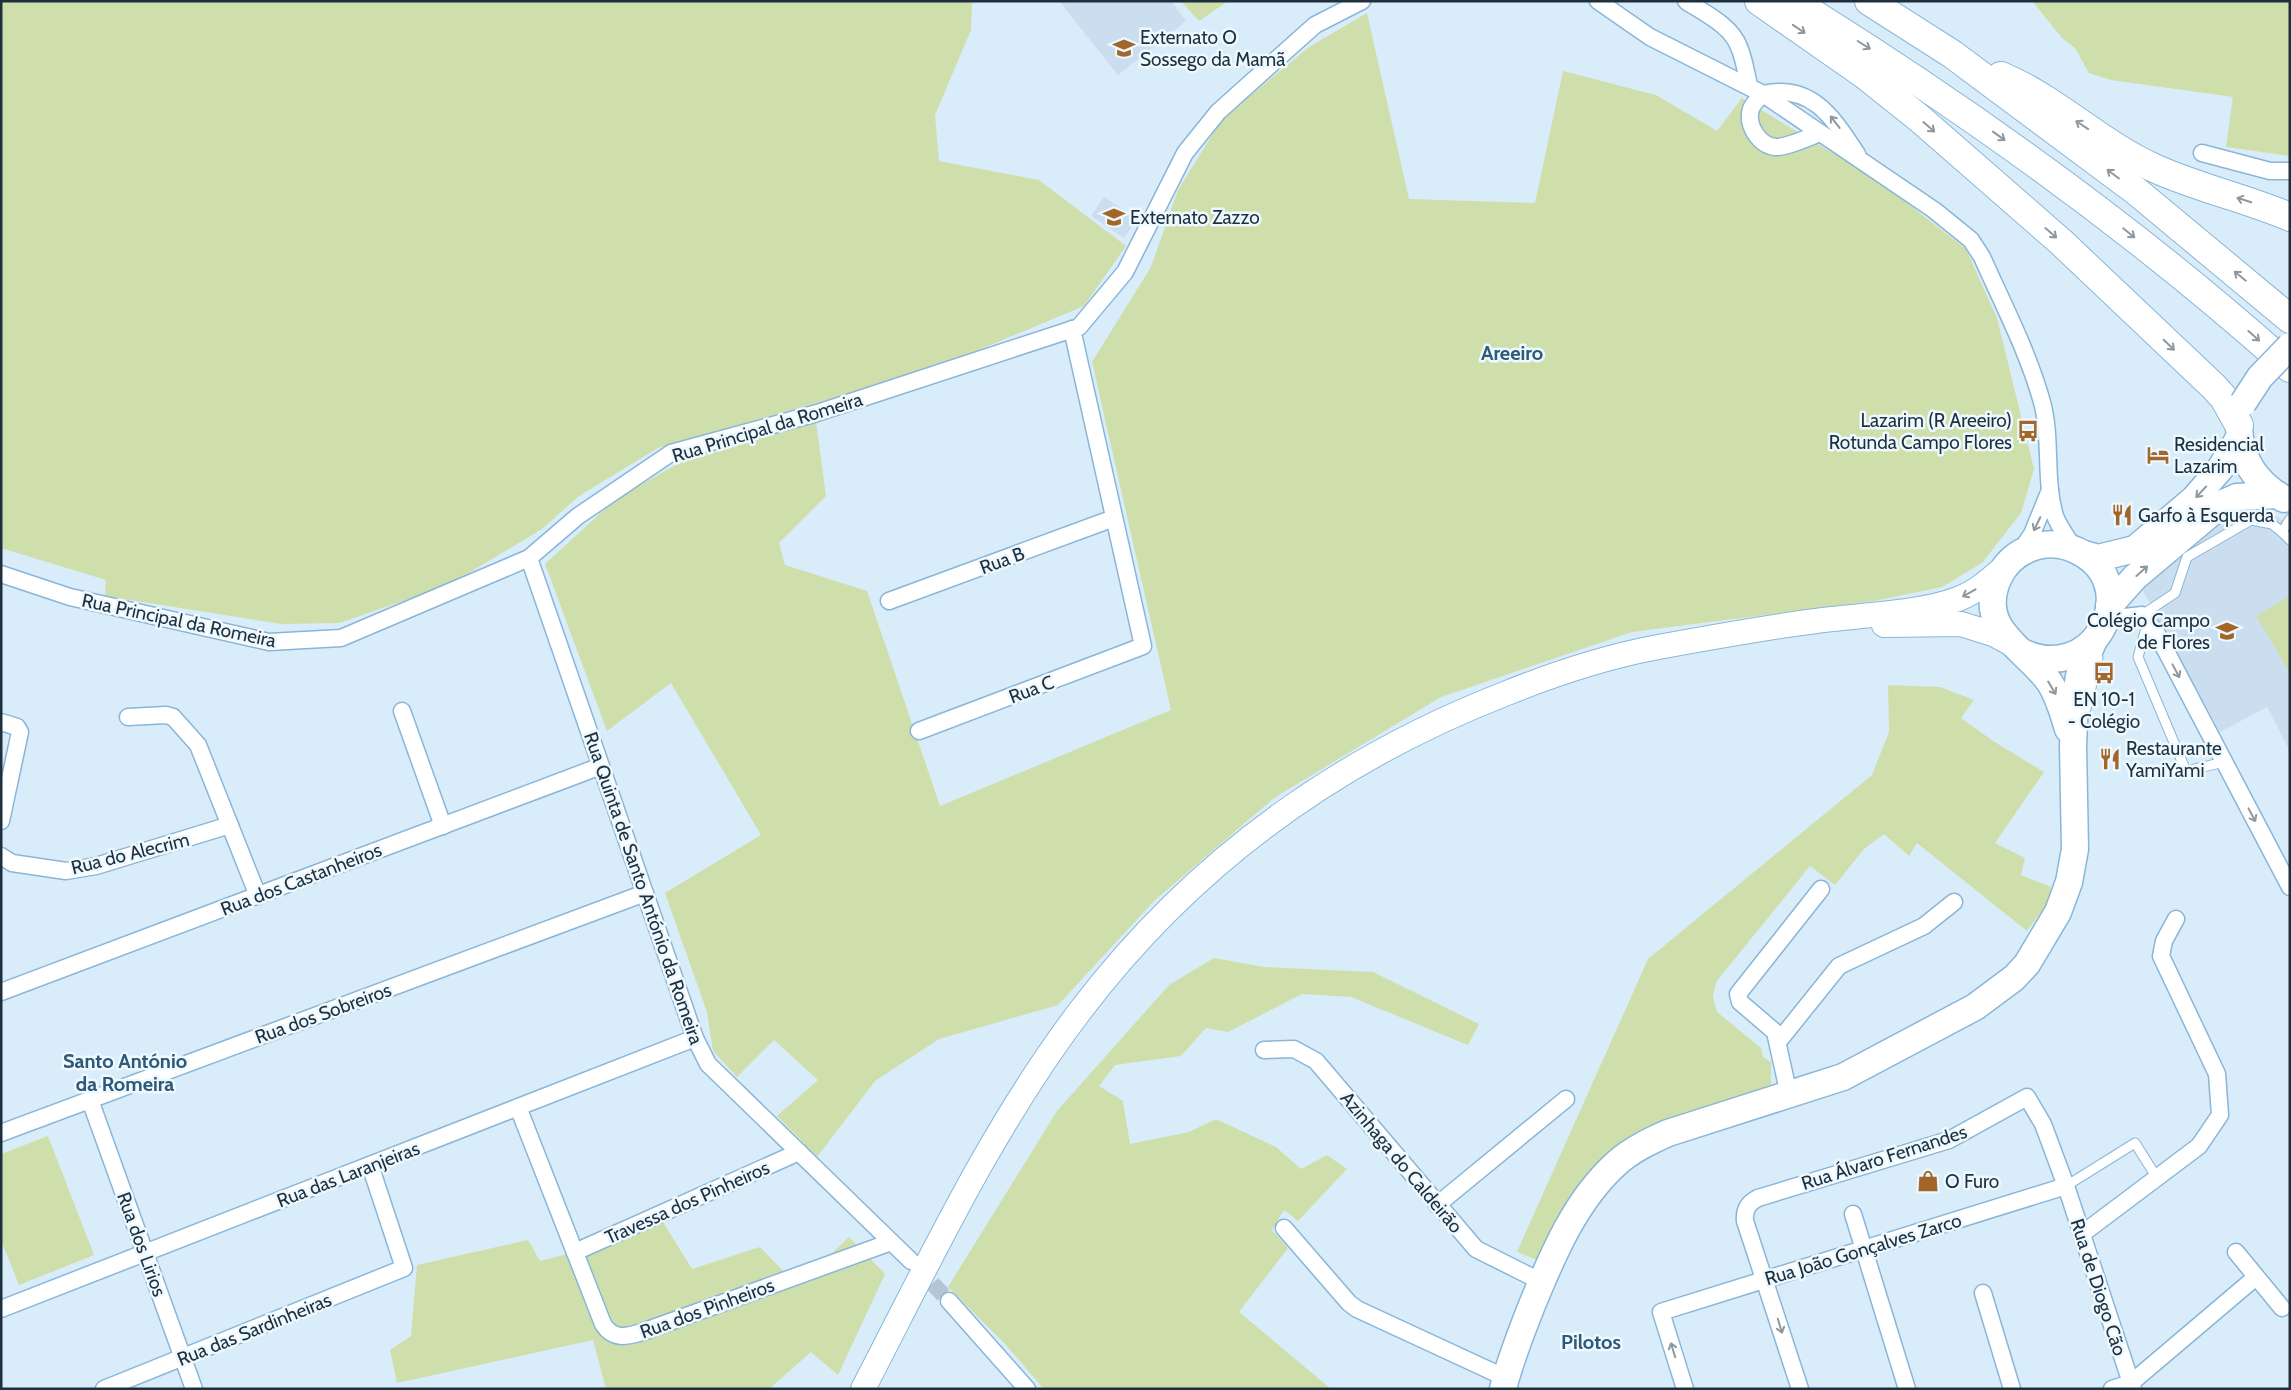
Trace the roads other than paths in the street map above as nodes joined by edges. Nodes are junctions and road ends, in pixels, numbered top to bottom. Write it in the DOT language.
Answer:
graph roads {
  1 [pos="1362,1"];
  2 [pos="1598,1"];
  3 [pos="1686,1"];
  4 [pos="1759,1"];
  5 [pos="1793,1"];
  6 [pos="1869,1"];
  7 [pos="1952,54"];
  8 [pos="1748,85"];
  9 [pos="1763,94"];
  10 [pos="1820,133"];
  11 [pos="2202,152"];
  12 [pos="1863,162"];
  13 [pos="2290,171"];
  14 [pos="2290,217"];
  15 [pos="2290,319"];
  16 [pos="1072,329"];
  17 [pos="2290,346"];
  18 [pos="2290,368"];
  19 [pos="2241,422"];
  20 [pos="2050,490"];
  21 [pos="2284,499"];
  22 [pos="2252,508"];
  23 [pos="1114,518"];
  24 [pos="2290,519"];
  25 [pos="2282,532"];
  26 [pos="2290,540"];
  27 [pos="2079,551"];
  28 [pos="529,558"];
  29 [pos="2012,559"];
  30 [pos="1,574"];
  31 [pos="889,601"];
  32 [pos="2146,620"];
  33 [pos="2102,625"];
  34 [pos="2015,647"];
  35 [pos="402,711"];
  36 [pos="128,717"];
  37 [pos="1,722"];
  38 [pos="919,731"];
  39 [pos="2073,746"];
  40 [pos="2224,762"];
  41 [pos="601,766"];
  42 [pos="1,821"];
  43 [pos="230,825"];
  44 [pos="443,826"];
  45 [pos="1,856"];
  46 [pos="2290,887"];
  47 [pos="1821,889"];
  48 [pos="645,893"];
  49 [pos="258,896"];
  50 [pos="1954,902"];
  51 [pos="2176,920"];
  52 [pos="1,992"];
  53 [pos="695,1038"];
  54 [pos="1778,1042"];
  55 [pos="1264,1050"];
  56 [pos="1789,1095"];
  57 [pos="1566,1099"];
  58 [pos="90,1100"];
  59 [pos="518,1107"];
  60 [pos="1,1132"];
  61 [pos="799,1152"];
  62 [pos="370,1165"];
  63 [pos="2157,1178"];
  64 [pos="2066,1186"];
  65 [pos="1437,1205"];
  66 [pos="1853,1214"];
  67 [pos="1284,1228"];
  68 [pos="2082,1234"];
  69 [pos="891,1242"];
  70 [pos="1864,1249"];
  71 [pos="575,1252"];
  72 [pos="2236,1252"];
  73 [pos="145,1253"];
  74 [pos="911,1261"];
  75 [pos="2256,1277"];
  76 [pos="1766,1279"];
  77 [pos="1542,1282"];
  78 [pos="1983,1293"];
  79 [pos="950,1301"];
  80 [pos="2282,1308"];
  81 [pos="1,1309"];
  82 [pos="182,1357"];
  83 [pos="1505,1383"];
  84 [pos="2132,1386"];
  85 [pos="104,1389"];
  86 [pos="194,1389"];
  87 [pos="862,1389"];
  88 [pos="875,1389"];
  89 [pos="1027,1389"];
  90 [pos="1685,1389"];
  91 [pos="1800,1389"];
  92 [pos="1907,1389"];
  93 [pos="2012,1389"];
  94 [pos="2112,1389"];
  1 -- 16 [label="street, Rua Principal da Romeira"];
  2 -- 8 [label="street"];
  3 -- 8 [label="street"];
  4 -- 19 [label="highway, one-way"];
  5 -- 18 [label="highway, one-way"];
  6 -- 7 [label="highway"];
  14 -- 7 [label="highway, one-way"];
  15 -- 7 [label="highway, one-way"];
  8 -- 9 [label="street"];
  9 -- 10 [label="street"];
  9 -- 10 [label="street"];
  12 -- 9 [label="street, one-way"];
  10 -- 12 [label="street"];
  11 -- 13 [label="street"];
  12 -- 20 [label="street"];
  16 -- 23 [label="street"];
  16 -- 28 [label="street, Rua Principal da Romeira"];
  17 -- 19 [label="main road, bridge"];
  19 -- 21 [label="main road"];
  19 -- 27 [label="main road, one-way"];
  20 -- 27 [label="street"];
  20 -- 29 [label="street, one-way"];
  21 -- 22 [label="main road"];
  22 -- 25 [label="lane"];
  22 -- 32 [label="lane"];
  33 -- 22 [label="main road, one-way"];
  23 -- 31 [label="street, Rua B"];
  23 -- 38 [label="street, Rua C"];
  24 -- 25 [label="lane"];
  25 -- 26 [label="lane"];
  27 -- 29 [label="main road"];
  27 -- 33 [label="main road"];
  28 -- 30 [label="street, Rua Principal da Romeira"];
  28 -- 41 [label="street, Rua Quinta de Santo António da Romeira"];
  29 -- 34 [label="main road"];
  29 -- 87 [label="main road, one-way"];
  32 -- 33 [label="street"];
  32 -- 40 [label="street, one-way"];
  32 -- 40 [label="lane"];
  33 -- 34 [label="main road"];
  33 -- 39 [label="main road"];
  34 -- 39 [label="main road, one-way"];
  34 -- 88 [label="main road"];
  35 -- 44 [label="street"];
  36 -- 43 [label="street"];
  37 -- 42 [label="street"];
  39 -- 56 [label="main road"];
  40 -- 46 [label="street, one-way"];
  41 -- 44 [label="street, Rua dos Castanheiros"];
  41 -- 48 [label="street, Rua Quinta de Santo António da Romeira"];
  43 -- 45 [label="street, Rua do Alecrim"];
  43 -- 49 [label="street"];
  44 -- 49 [label="street, Rua dos Castanheiros"];
  47 -- 54 [label="street"];
  48 -- 53 [label="street, Rua Quinta de Santo António da Romeira"];
  48 -- 58 [label="street, Rua dos Sobreiros"];
  49 -- 52 [label="street, Rua dos Castanheiros"];
  50 -- 54 [label="street"];
  51 -- 63 [label="street"];
  53 -- 59 [label="street, Rua das Laranjeiras"];
  53 -- 61 [label="street, Rua Quinta de Santo António da Romeira"];
  54 -- 56 [label="street"];
  55 -- 65 [label="street, Azinhaga do Caldeirão"];
  56 -- 77 [label="main road"];
  57 -- 65 [label="street"];
  58 -- 60 [label="street, Rua dos Sobreiros"];
  58 -- 73 [label="street, Rua dos Lirios"];
  59 -- 62 [label="street, Rua das Laranjeiras"];
  59 -- 71 [label="street, Rua dos Pinheiros"];
  61 -- 69 [label="street, Rua Quinta de Santo António da Romeira"];
  61 -- 71 [label="street, Travessa dos Pinheiros"];
  62 -- 73 [label="street, Rua das Laranjeiras"];
  62 -- 82 [label="street, Rua das Sardinheiras"];
  63 -- 64 [label="lane"];
  63 -- 68 [label="street"];
  64 -- 68 [label="street, Rua de Diogo Cão"];
  64 -- 70 [label="street, Rua João Gonçalves Zarco"];
  64 -- 76 [label="street, Rua Álvaro Fernandes"];
  65 -- 77 [label="street, Azinhaga do Caldeirão"];
  66 -- 70 [label="street"];
  67 -- 83 [label="street"];
  68 -- 84 [label="street, Rua de Diogo Cão"];
  69 -- 71 [label="street, Rua dos Pinheiros"];
  69 -- 74 [label="street, Rua Quinta de Santo António da Romeira"];
  70 -- 76 [label="street, Rua João Gonçalves Zarco"];
  70 -- 92 [label="street"];
  72 -- 75 [label="street"];
  73 -- 81 [label="street, Rua das Laranjeiras"];
  73 -- 82 [label="street, Rua dos Lirios"];
  75 -- 80 [label="street"];
  75 -- 84 [label="street"];
  90 -- 76 [label="street, Rua João Gonçalves Zarco, one-way"];
  76 -- 91 [label="street, one-way"];
  77 -- 83 [label="main road"];
  78 -- 93 [label="street"];
  79 -- 89 [label="street"];
  82 -- 85 [label="street, Rua das Sardinheiras"];
  82 -- 86 [label="street, Rua dos Lirios"];
  84 -- 94 [label="street"];
}
